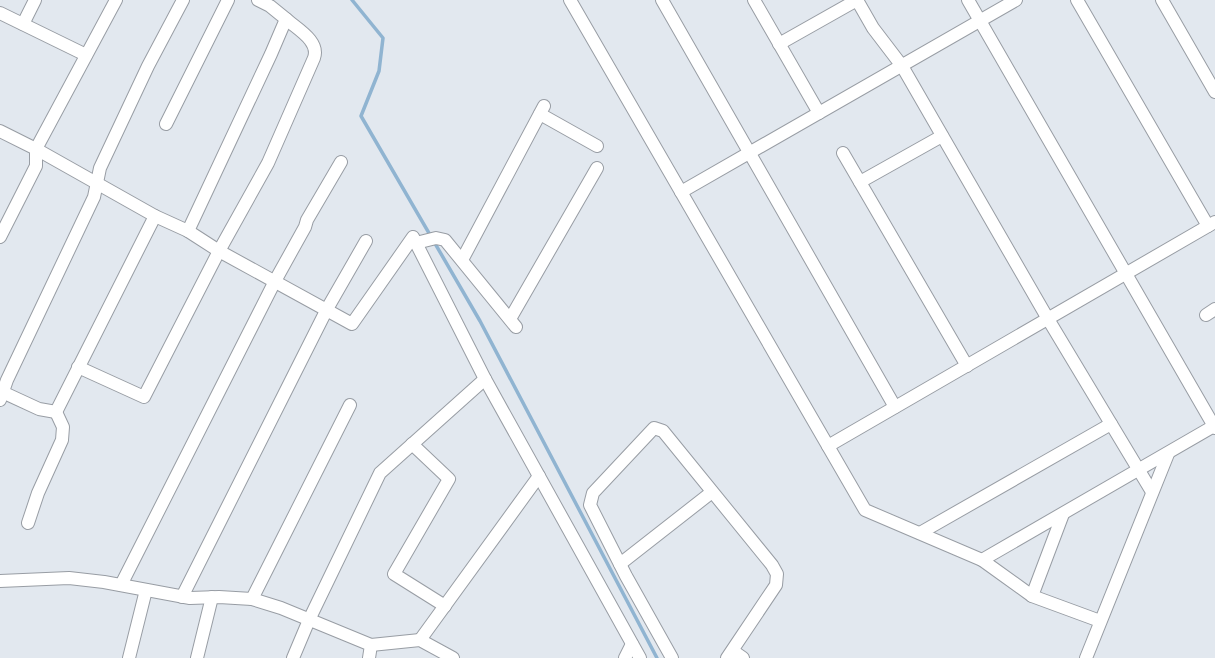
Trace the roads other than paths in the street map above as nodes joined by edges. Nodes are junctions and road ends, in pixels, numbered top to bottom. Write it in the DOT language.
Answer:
graph roads {
  1 [pos="35,0"];
  2 [pos="116,0"];
  3 [pos="183,0"];
  4 [pos="228,0"];
  5 [pos="258,0"];
  6 [pos="570,0"];
  7 [pos="662,0"];
  8 [pos="754,0"];
  9 [pos="857,0"];
  10 [pos="968,0"];
  11 [pos="1016,0"];
  12 [pos="1078,0"];
  13 [pos="1162,0"];
  14 [pos="0,12"];
  15 [pos="286,19"];
  16 [pos="980,21"];
  17 [pos="23,24"];
  18 [pos="779,44"];
  19 [pos="86,55"];
  20 [pos="902,66"];
  21 [pos="1215,92"];
  22 [pos="819,113"];
  23 [pos="166,124"];
  24 [pos="0,131"];
  25 [pos="942,136"];
  26 [pos="597,146"];
  27 [pos="36,149"];
  28 [pos="843,152"];
  29 [pos="750,153"];
  30 [pos="341,162"];
  31 [pos="597,168"];
  32 [pos="860,182"];
  33 [pos="98,183"];
  34 [pos="681,192"];
  35 [pos="155,216"];
  36 [pos="1211,224"];
  37 [pos="188,231"];
  38 [pos="0,237"];
  39 [pos="366,241"];
  40 [pos="416,243"];
  41 [pos="219,251"];
  42 [pos="462,260"];
  43 [pos="1126,273"];
  44 [pos="275,281"];
  45 [pos="327,309"];
  46 [pos="1048,319"];
  47 [pos="967,366"];
  48 [pos="78,367"];
  49 [pos="485,379"];
  50 [pos="1,395"];
  51 [pos="350,405"];
  52 [pos="895,407"];
  53 [pos="56,412"];
  54 [pos="1214,422"];
  55 [pos="1111,424"];
  56 [pos="412,444"];
  57 [pos="828,446"];
  58 [pos="1168,454"];
  59 [pos="1139,470"];
  60 [pos="539,476"];
  61 [pos="712,492"];
  62 [pos="1152,492"];
  63 [pos="1062,514"];
  64 [pos="28,523"];
  65 [pos="920,533"];
  66 [pos="982,560"];
  67 [pos="620,564"];
  68 [pos="0,581"];
  69 [pos="121,585"];
  70 [pos="146,590"];
  71 [pos="1032,596"];
  72 [pos="182,597"];
  73 [pos="212,597"];
  74 [pos="252,599"];
  75 [pos="445,606"];
  76 [pos="309,620"];
  77 [pos="1100,621"];
  78 [pos="420,640"];
  79 [pos="632,644"];
  80 [pos="371,645"];
  81 [pos="730,654"];
  82 [pos="129,658"];
  83 [pos="197,658"];
  84 [pos="293,658"];
  85 [pos="369,658"];
  86 [pos="453,658"];
  87 [pos="625,658"];
  88 [pos="640,658"];
  89 [pos="672,658"];
  90 [pos="743,658"];
  91 [pos="1086,658"];
  1 -- 17 [label="street"];
  2 -- 19 [label="street"];
  3 -- 33 [label="street"];
  4 -- 23 [label="street"];
  5 -- 15 [label="street"];
  6 -- 34 [label="street"];
  7 -- 29 [label="street"];
  8 -- 18 [label="street"];
  9 -- 18 [label="street"];
  9 -- 20 [label="street"];
  10 -- 16 [label="street"];
  11 -- 16 [label="street"];
  12 -- 36 [label="street"];
  13 -- 21 [label="street"];
  14 -- 17 [label="street"];
  15 -- 37 [label="street"];
  15 -- 41 [label="street"];
  16 -- 20 [label="street"];
  16 -- 43 [label="street"];
  17 -- 19 [label="street"];
  18 -- 22 [label="street"];
  19 -- 27 [label="street"];
  20 -- 22 [label="street"];
  20 -- 25 [label="street"];
  22 -- 29 [label="street"];
  24 -- 27 [label="street"];
  25 -- 32 [label="street"];
  25 -- 46 [label="street"];
  26 -- 42 [label="street"];
  27 -- 33 [label="street"];
  27 -- 38 [label="street"];
  28 -- 32 [label="street"];
  29 -- 34 [label="street"];
  29 -- 52 [label="street"];
  30 -- 44 [label="street"];
  31 -- 42 [label="street"];
  32 -- 47 [label="street"];
  33 -- 35 [label="street"];
  33 -- 50 [label="street"];
  34 -- 57 [label="street"];
  35 -- 37 [label="street"];
  35 -- 48 [label="street"];
  36 -- 43 [label="street"];
  37 -- 41 [label="street"];
  39 -- 45 [label="street"];
  40 -- 42 [label="street"];
  40 -- 45 [label="street"];
  40 -- 49 [label="street"];
  41 -- 44 [label="street"];
  41 -- 48 [label="street"];
  43 -- 46 [label="street"];
  43 -- 54 [label="street"];
  44 -- 45 [label="street"];
  44 -- 69 [label="street"];
  45 -- 72 [label="street"];
  46 -- 47 [label="street"];
  46 -- 55 [label="street"];
  47 -- 52 [label="street"];
  48 -- 53 [label="street"];
  49 -- 56 [label="street"];
  49 -- 60 [label="street"];
  50 -- 53 [label="street"];
  51 -- 74 [label="street"];
  52 -- 57 [label="street"];
  53 -- 64 [label="street"];
  54 -- 58 [label="street"];
  55 -- 59 [label="street"];
  55 -- 65 [label="street"];
  56 -- 75 [label="street"];
  56 -- 76 [label="street"];
  57 -- 65 [label="street"];
  58 -- 59 [label="street"];
  58 -- 62 [label="street"];
  59 -- 62 [label="street"];
  59 -- 63 [label="street"];
  60 -- 75 [label="street"];
  60 -- 79 [label="street"];
  61 -- 67 [label="street"];
  61 -- 67 [label="street"];
  61 -- 81 [label="street"];
  62 -- 77 [label="street"];
  63 -- 66 [label="street"];
  63 -- 71 [label="street"];
  65 -- 66 [label="street"];
  66 -- 71 [label="street"];
  67 -- 89 [label="street"];
  68 -- 69 [label="street"];
  69 -- 70 [label="street"];
  70 -- 72 [label="street"];
  70 -- 82 [label="street"];
  71 -- 77 [label="street"];
  72 -- 73 [label="street"];
  73 -- 74 [label="street"];
  73 -- 83 [label="street"];
  74 -- 76 [label="street"];
  75 -- 78 [label="street"];
  76 -- 80 [label="street"];
  76 -- 84 [label="street"];
  77 -- 91 [label="street"];
  78 -- 80 [label="street"];
  78 -- 86 [label="street"];
  79 -- 87 [label="street"];
  79 -- 88 [label="street"];
  80 -- 85 [label="street"];
  81 -- 90 [label="street"];
}
